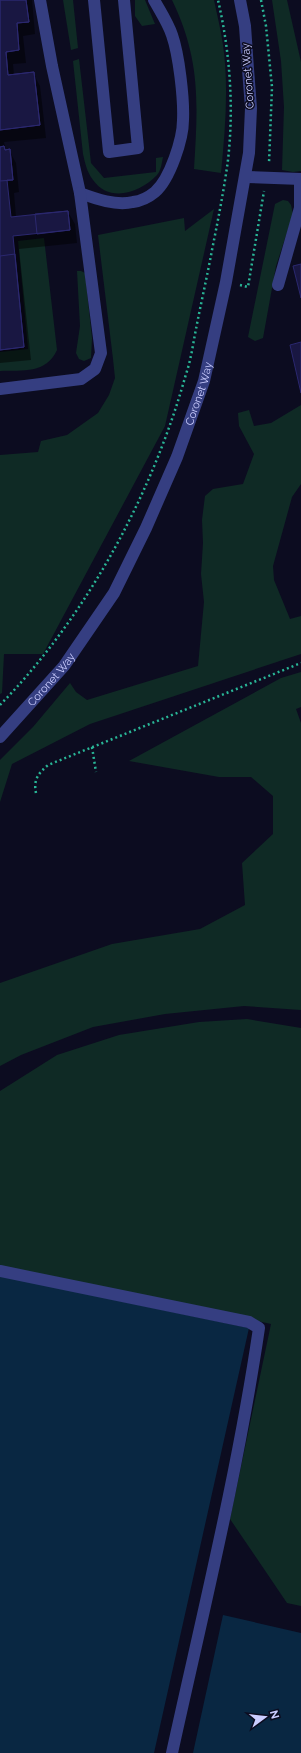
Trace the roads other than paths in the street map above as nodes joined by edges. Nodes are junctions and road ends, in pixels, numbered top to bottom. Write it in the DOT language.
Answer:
graph roads {
  1 [pos="40,0"];
  2 [pos="94,0"];
  3 [pos="124,0"];
  4 [pos="154,0"];
  5 [pos="240,0"];
  6 [pos="246,177"];
  7 [pos="301,180"];
  8 [pos="80,193"];
  9 [pos="278,285"];
  10 [pos="0,389"];
  11 [pos="0,737"];
  12 [pos="0,1271"];
  13 [pos="172,1753"];
  1 -- 8 [label="street"];
  2 -- 3 [label="street"];
  4 -- 8 [label="street"];
  5 -- 6 [label="street, Coronet Way"];
  6 -- 7 [label="street"];
  6 -- 11 [label="street, Coronet Way"];
  7 -- 9 [label="street"];
  8 -- 10 [label="street"];
  12 -- 13 [label="street"];
}
